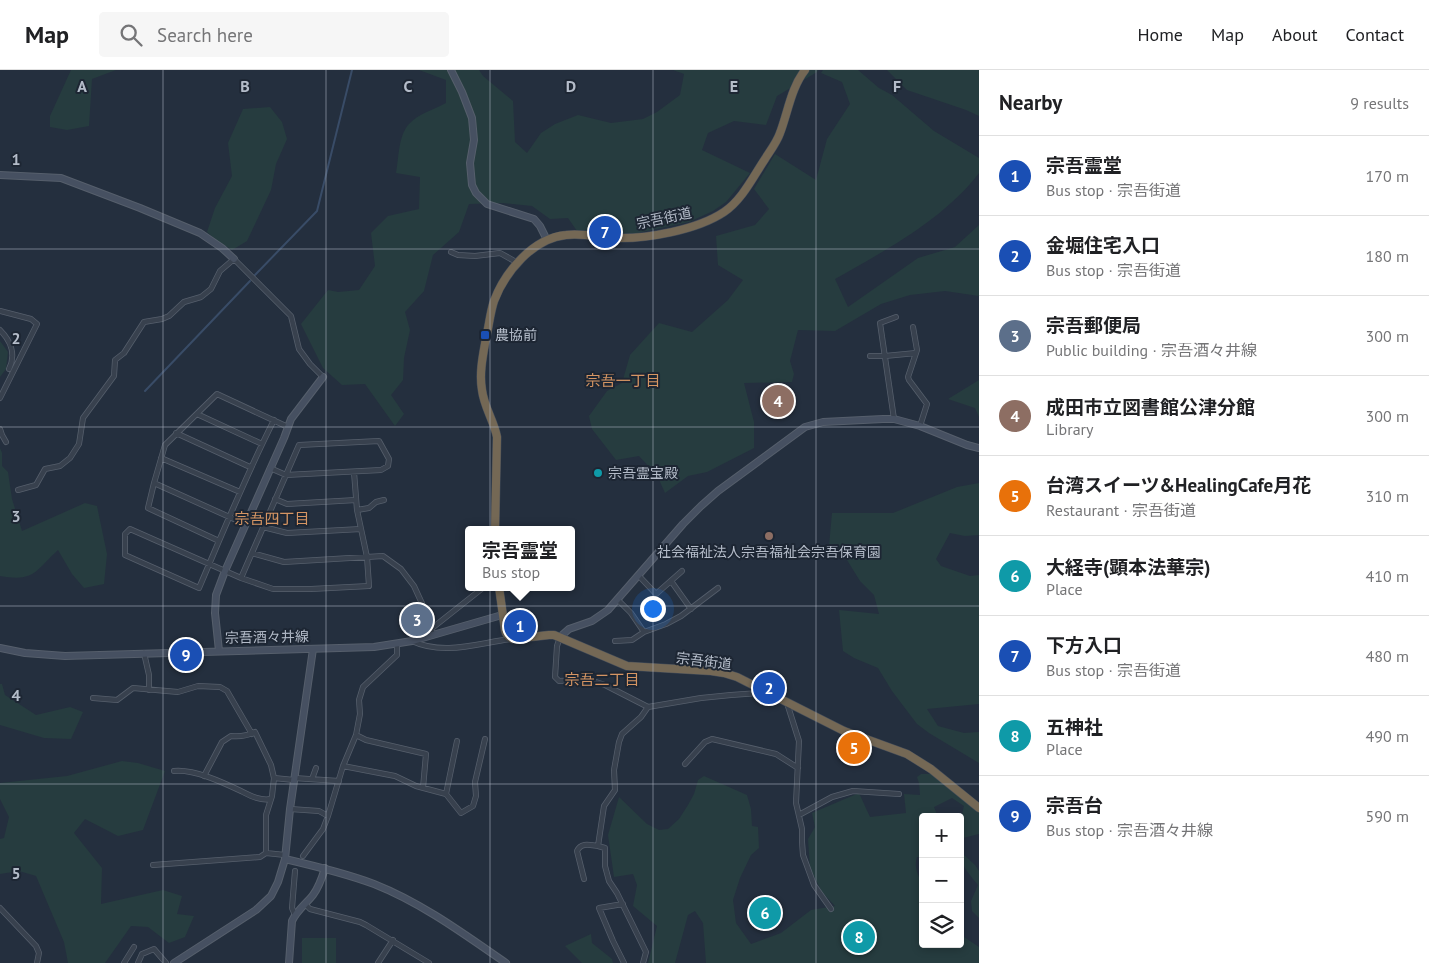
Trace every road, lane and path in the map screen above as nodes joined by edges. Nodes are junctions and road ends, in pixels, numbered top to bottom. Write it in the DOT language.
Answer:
graph roads {
  1 [pos="451,70"];
  2 [pos="804,70"];
  3 [pos="0,174"];
  4 [pos="547,240"];
  5 [pos="451,252"];
  6 [pos="234,259"];
  7 [pos="518,263"];
  8 [pos="0,311"];
  9 [pos="896,317"];
  10 [pos="913,327"];
  11 [pos="0,330"];
  12 [pos="916,353"];
  13 [pos="870,356"];
  14 [pos="885,356"];
  15 [pos="9,369"];
  16 [pos="323,376"];
  17 [pos="0,398"];
  18 [pos="197,414"];
  19 [pos="894,419"];
  20 [pos="274,420"];
  21 [pos="920,426"];
  22 [pos="288,427"];
  23 [pos="0,429"];
  24 [pos="176,434"];
  25 [pos="6,442"];
  26 [pos="262,444"];
  27 [pos="979,448"];
  28 [pos="161,458"];
  29 [pos="250,467"];
  30 [pos="270,468"];
  31 [pos="354,472"];
  32 [pos="286,475"];
  33 [pos="154,483"];
  34 [pos="18,490"];
  35 [pos="240,492"];
  36 [pos="275,499"];
  37 [pos="356,500"];
  38 [pos="384,500"];
  39 [pos="357,510"];
  40 [pos="229,516"];
  41 [pos="246,524"];
  42 [pos="495,526"];
  43 [pos="263,527"];
  44 [pos="361,528"];
  45 [pos="219,541"];
  46 [pos="252,553"];
  47 [pos="367,557"];
  48 [pos="209,564"];
  49 [pos="225,571"];
  50 [pos="682,571"];
  51 [pos="639,576"];
  52 [pos="241,578"];
  53 [pos="671,581"];
  54 [pos="718,588"];
  55 [pos="479,591"];
  56 [pos="499,591"];
  57 [pos="618,600"];
  58 [pos="691,610"];
  59 [pos="502,616"];
  60 [pos="432,632"];
  61 [pos="644,632"];
  62 [pos="560,637"];
  63 [pos="513,639"];
  64 [pos="412,641"];
  65 [pos="615,641"];
  66 [pos="397,644"];
  67 [pos="0,648"];
  68 [pos="313,649"];
  69 [pos="219,651"];
  70 [pos="144,653"];
  71 [pos="149,690"];
  72 [pos="762,690"];
  73 [pos="92,698"];
  74 [pos="787,702"];
  75 [pos="648,707"];
  76 [pos="252,734"];
  77 [pos="356,735"];
  78 [pos="485,739"];
  79 [pos="457,741"];
  80 [pos="685,764"];
  81 [pos="343,766"];
  82 [pos="316,768"];
  83 [pos="798,768"];
  84 [pos="174,771"];
  85 [pos="204,776"];
  86 [pos="274,778"];
  87 [pos="294,779"];
  88 [pos="312,779"];
  89 [pos="339,781"];
  90 [pos="423,788"];
  91 [pos="446,794"];
  92 [pos="899,794"];
  93 [pos="271,799"];
  94 [pos="979,808"];
  95 [pos="290,809"];
  96 [pos="798,815"];
  97 [pos="328,816"];
  98 [pos="598,846"];
  99 [pos="266,853"];
  100 [pos="303,856"];
  101 [pos="285,857"];
  102 [pos="152,865"];
  103 [pos="325,868"];
  104 [pos="295,871"];
  105 [pos="584,879"];
  106 [pos="305,904"];
  107 [pos="622,904"];
  108 [pos="0,908"];
  109 [pos="831,908"];
  110 [pos="295,915"];
  111 [pos="393,940"];
  112 [pos="134,947"];
  113 [pos="37,963"];
  114 [pos="124,963"];
  115 [pos="138,963"];
  116 [pos="166,963"];
  117 [pos="174,963"];
  118 [pos="289,963"];
  119 [pos="378,963"];
  120 [pos="429,963"];
  121 [pos="506,963"];
  122 [pos="624,963"];
  123 [pos="643,963"];
  1 -- 4 [label="street"];
  2 -- 4 [label="highway, 宗吾街道"];
  3 -- 6 [label="street"];
  4 -- 7 [label="highway, 宗吾街道"];
  5 -- 7 [label="street"];
  6 -- 16 [label="street"];
  6 -- 34 [label="street"];
  7 -- 42 [label="highway, 宗吾街道"];
  8 -- 17 [label="street"];
  9 -- 14 [label="street"];
  10 -- 12 [label="street"];
  11 -- 15 [label="street"];
  12 -- 14 [label="street"];
  12 -- 21 [label="street"];
  13 -- 14 [label="street"];
  14 -- 19 [label="street"];
  16 -- 22 [label="street"];
  18 -- 20 [label="street"];
  18 -- 24 [label="street"];
  18 -- 26 [label="street"];
  19 -- 21 [label="street"];
  19 -- 51 [label="street"];
  20 -- 22 [label="street"];
  20 -- 26 [label="street"];
  21 -- 27 [label="street"];
  22 -- 30 [label="street"];
  23 -- 25 [label="street"];
  24 -- 28 [label="street"];
  24 -- 29 [label="street"];
  26 -- 29 [label="street"];
  28 -- 33 [label="street"];
  28 -- 35 [label="street"];
  29 -- 35 [label="street"];
  30 -- 32 [label="street"];
  30 -- 41 [label="street"];
  31 -- 32 [label="street"];
  31 -- 32 [label="street"];
  31 -- 37 [label="street"];
  32 -- 36 [label="street"];
  33 -- 40 [label="street"];
  33 -- 45 [label="street"];
  35 -- 40 [label="street"];
  36 -- 37 [label="street"];
  36 -- 43 [label="street"];
  37 -- 39 [label="street"];
  38 -- 39 [label="street"];
  39 -- 44 [label="street"];
  40 -- 41 [label="street"];
  40 -- 45 [label="street"];
  41 -- 49 [label="street"];
  43 -- 44 [label="street"];
  43 -- 46 [label="street"];
  44 -- 47 [label="street"];
  45 -- 48 [label="street"];
  46 -- 47 [label="street"];
  46 -- 52 [label="street"];
  47 -- 52 [label="street"];
  47 -- 60 [label="street"];
  48 -- 48 [label="street"];
  48 -- 49 [label="street"];
  49 -- 52 [label="street"];
  49 -- 69 [label="street"];
  50 -- 53 [label="street"];
  51 -- 53 [label="street"];
  51 -- 57 [label="street"];
  53 -- 58 [label="street"];
  54 -- 58 [label="street"];
  55 -- 60 [label="street"];
  56 -- 59 [label="highway"];
  57 -- 61 [label="street"];
  57 -- 62 [label="street"];
  58 -- 61 [label="street"];
  59 -- 60 [label="street, 宗吾酒々井線"];
  59 -- 63 [label="highway"];
  60 -- 64 [label="street, 宗吾酒々井線"];
  61 -- 65 [label="street"];
  62 -- 63 [label="highway, 宗吾街道"];
  62 -- 72 [label="highway, 宗吾街道"];
  62 -- 75 [label="street"];
  63 -- 64 [label="street"];
  64 -- 66 [label="street, 宗吾酒々井線"];
  66 -- 68 [label="street, 宗吾酒々井線"];
  66 -- 77 [label="street"];
  67 -- 70 [label="street, 宗吾酒々井線"];
  68 -- 69 [label="street, 宗吾酒々井線"];
  68 -- 87 [label="street"];
  69 -- 70 [label="street, 宗吾酒々井線"];
  70 -- 71 [label="street"];
  71 -- 73 [label="street"];
  71 -- 76 [label="street"];
  72 -- 74 [label="highway, 宗吾街道"];
  72 -- 75 [label="street"];
  74 -- 83 [label="street"];
  74 -- 94 [label="highway, 宗吾街道"];
  75 -- 98 [label="street"];
  76 -- 85 [label="street"];
  76 -- 86 [label="street"];
  77 -- 81 [label="street"];
  77 -- 90 [label="street"];
  78 -- 91 [label="street"];
  79 -- 91 [label="street"];
  80 -- 83 [label="street"];
  81 -- 89 [label="street"];
  81 -- 90 [label="street"];
  82 -- 88 [label="street"];
  83 -- 96 [label="street"];
  84 -- 85 [label="street"];
  85 -- 93 [label="street"];
  86 -- 87 [label="street"];
  86 -- 93 [label="street"];
  87 -- 88 [label="street"];
  87 -- 95 [label="street"];
  88 -- 89 [label="street"];
  89 -- 97 [label="street"];
  90 -- 91 [label="street"];
  92 -- 96 [label="street"];
  93 -- 99 [label="street"];
  95 -- 97 [label="street"];
  95 -- 101 [label="street"];
  96 -- 109 [label="street"];
  97 -- 100 [label="street"];
  98 -- 105 [label="street"];
  98 -- 107 [label="street"];
  99 -- 101 [label="street"];
  99 -- 102 [label="street"];
  101 -- 103 [label="street"];
  101 -- 117 [label="street"];
  103 -- 106 [label="street"];
  103 -- 121 [label="street"];
  104 -- 110 [label="street"];
  106 -- 110 [label="street"];
  106 -- 111 [label="street"];
  107 -- 122 [label="street"];
  107 -- 123 [label="street"];
  108 -- 113 [label="street"];
  110 -- 118 [label="street"];
  111 -- 119 [label="street"];
  111 -- 120 [label="street"];
  112 -- 114 [label="street"];
  115 -- 116 [label="street"];
}
